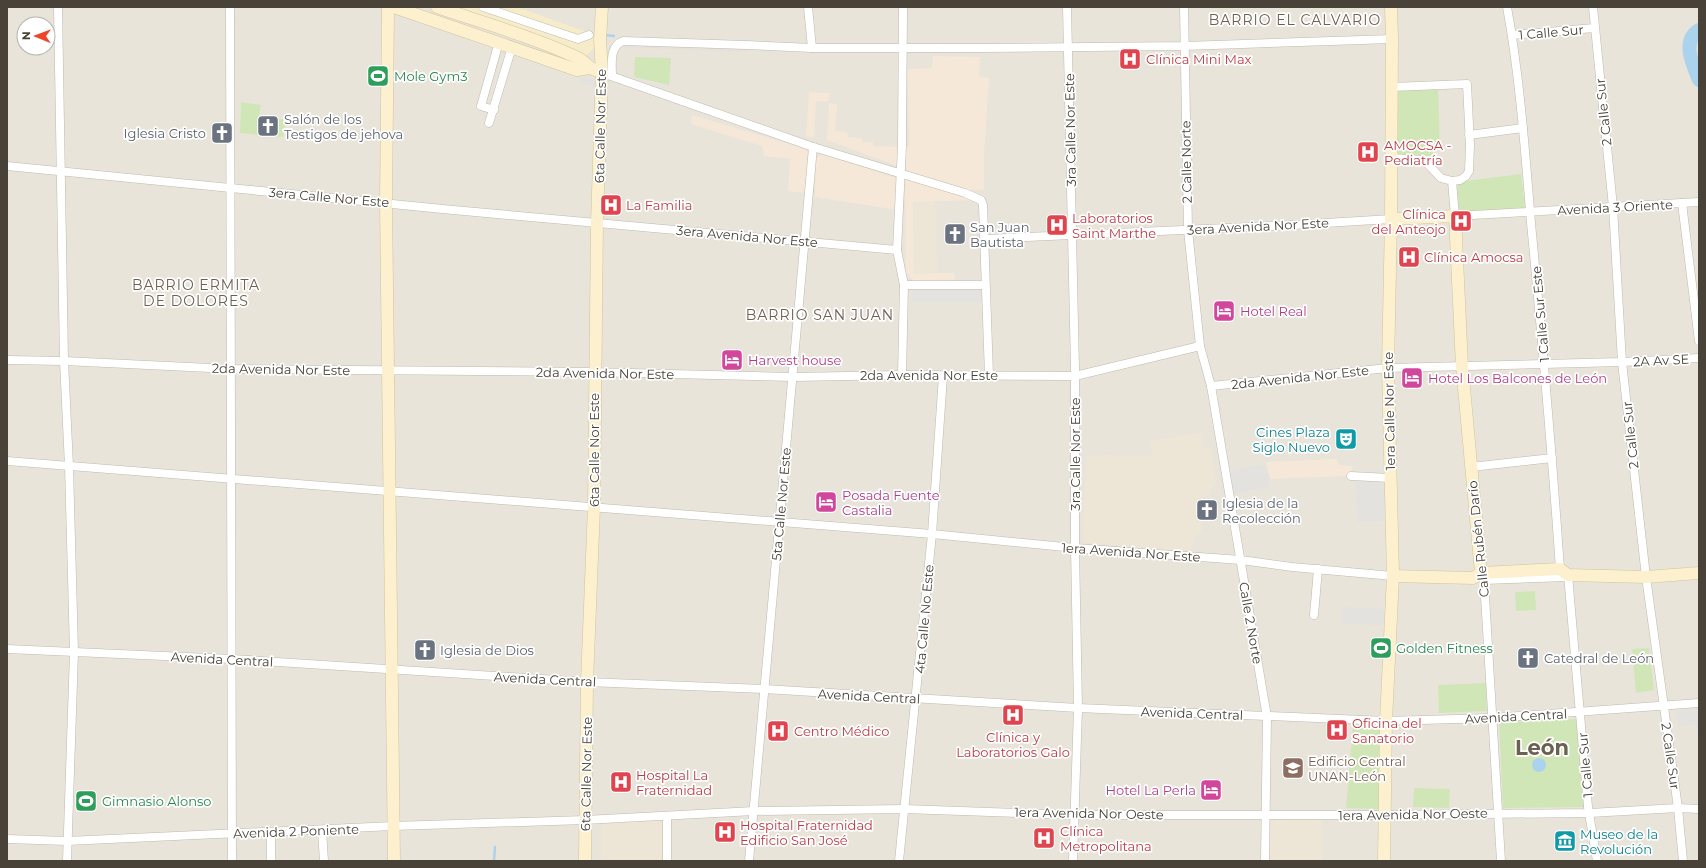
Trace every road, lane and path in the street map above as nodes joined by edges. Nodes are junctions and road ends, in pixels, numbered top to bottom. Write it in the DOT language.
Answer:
graph roads {
  1 [pos="58,7"];
  2 [pos="230,7"];
  3 [pos="388,7"];
  4 [pos="394,7"];
  5 [pos="437,7"];
  6 [pos="483,7"];
  7 [pos="602,7"];
  8 [pos="808,7"];
  9 [pos="903,7"];
  10 [pos="1067,7"];
  11 [pos="1184,7"];
  12 [pos="1391,7"];
  13 [pos="1507,7"];
  14 [pos="1593,7"];
  15 [pos="468,18"];
  16 [pos="1594,28"];
  17 [pos="462,30"];
  18 [pos="1512,35"];
  19 [pos="594,37"];
  20 [pos="528,38"];
  21 [pos="1392,39"];
  22 [pos="499,42"];
  23 [pos="1184,46"];
  24 [pos="903,47"];
  25 [pos="517,48"];
  26 [pos="812,48"];
  27 [pos="1068,48"];
  28 [pos="590,68"];
  29 [pos="607,75"];
  30 [pos="1392,87"];
  31 [pos="494,110"];
  32 [pos="490,123"];
  33 [pos="1523,128"];
  34 [pos="1469,135"];
  35 [pos="813,147"];
  36 [pos="1392,158"];
  37 [pos="7,166"];
  38 [pos="61,171"];
  39 [pos="900,174"];
  40 [pos="1452,181"];
  41 [pos="230,188"];
  42 [pos="1699,202"];
  43 [pos="386,203"];
  44 [pos="1682,203"];
  45 [pos="1613,207"];
  46 [pos="1530,212"];
  47 [pos="1455,216"];
  48 [pos="1391,219"];
  49 [pos="597,223"];
  50 [pos="1188,230"];
  51 [pos="1071,235"];
  52 [pos="985,239"];
  53 [pos="805,241"];
  54 [pos="897,250"];
  55 [pos="904,285"];
  56 [pos="985,285"];
  57 [pos="1699,341"];
  58 [pos="1200,346"];
  59 [pos="1699,358"];
  60 [pos="7,360"];
  61 [pos="64,361"];
  62 [pos="1622,362"];
  63 [pos="1545,364"];
  64 [pos="1462,366"];
  65 [pos="1388,368"];
  66 [pos="231,369"];
  67 [pos="388,370"];
  68 [pos="595,373"];
  69 [pos="902,375"];
  70 [pos="989,375"];
  71 [pos="943,376"];
  72 [pos="1075,376"];
  73 [pos="793,377"];
  74 [pos="1211,386"];
  75 [pos="1552,458"];
  76 [pos="7,461"];
  77 [pos="70,466"];
  78 [pos="1471,467"];
  79 [pos="1351,476"];
  80 [pos="231,478"];
  81 [pos="1390,478"];
  82 [pos="390,491"];
  83 [pos="594,507"];
  84 [pos="780,522"];
  85 [pos="932,534"];
  86 [pos="1075,548"];
  87 [pos="1241,560"];
  88 [pos="1318,569"];
  89 [pos="1699,573"];
  90 [pos="1565,574"];
  91 [pos="1393,576"];
  92 [pos="1482,576"];
  93 [pos="1646,577"];
  94 [pos="1314,615"];
  95 [pos="7,649"];
  96 [pos="74,652"];
  97 [pos="232,659"];
  98 [pos="392,670"];
  99 [pos="587,682"];
  100 [pos="764,689"];
  101 [pos="916,698"];
  102 [pos="1699,703"];
  103 [pos="1664,706"];
  104 [pos="1078,708"];
  105 [pos="1580,712"];
  106 [pos="1267,716"];
  107 [pos="1492,718"];
  108 [pos="1386,721"];
  109 [pos="1678,808"];
  110 [pos="904,809"];
  111 [pos="1699,809"];
  112 [pos="754,811"];
  113 [pos="1497,813"];
  114 [pos="1590,813"];
  115 [pos="1265,814"];
  116 [pos="1076,815"];
  117 [pos="1384,815"];
  118 [pos="667,816"];
  119 [pos="586,820"];
  120 [pos="393,826"];
  121 [pos="322,831"];
  122 [pos="271,832"];
  123 [pos="232,834"];
  124 [pos="7,840"];
  125 [pos="68,841"];
  126 [pos="67,861"];
  127 [pos="232,861"];
  128 [pos="271,861"];
  129 [pos="324,861"];
  130 [pos="394,861"];
  131 [pos="585,861"];
  132 [pos="667,861"];
  133 [pos="749,861"];
  134 [pos="900,861"];
  135 [pos="1073,861"];
  136 [pos="1265,861"];
  137 [pos="1384,861"];
  138 [pos="1501,861"];
  139 [pos="1597,861"];
  140 [pos="1683,861"];
  1 -- 38 [label="street"];
  2 -- 41 [label="street"];
  3 -- 43 [label="street"];
  4 -- 17 [label="street"];
  5 -- 15 [label="street"];
  6 -- 19 [label="street"];
  7 -- 19 [label="street, 6ta Calle Nor Este"];
  8 -- 26 [label="street"];
  9 -- 24 [label="street"];
  10 -- 27 [label="street"];
  11 -- 23 [label="street, 2 Calle Norte"];
  12 -- 21 [label="street, 1era Calle Nor Este"];
  13 -- 18 [label="street, 1 Calle Sur"];
  14 -- 16 [label="street, 2 Calle Sur"];
  15 -- 17 [label="street"];
  15 -- 20 [label="street"];
  16 -- 18 [label="street, 1 Calle Sur"];
  16 -- 45 [label="street, 2 Calle Sur"];
  17 -- 22 [label="street"];
  18 -- 33 [label="street, 1 Calle Sur Este"];
  19 -- 28 [label="street, 6ta Calle Nor Este"];
  19 -- 29 [label="street, 6ta Calle Nor Este"];
  20 -- 25 [label="street"];
  20 -- 28 [label="street"];
  21 -- 23 [label="street"];
  21 -- 30 [label="street, 1era Calle Nor Este"];
  22 -- 25 [label="street"];
  22 -- 31 [label="street"];
  23 -- 27 [label="street"];
  23 -- 50 [label="street, 2 Calle Norte"];
  24 -- 26 [label="street"];
  24 -- 27 [label="street"];
  24 -- 39 [label="street"];
  25 -- 28 [label="street"];
  25 -- 31 [label="street"];
  26 -- 29 [label="street"];
  27 -- 51 [label="street, 3ra Calle Nor Este"];
  28 -- 29 [label="street"];
  29 -- 35 [label="street"];
  29 -- 49 [label="street, 6ta Calle Nor Este"];
  30 -- 34 [label="street"];
  30 -- 36 [label="street, 1era Calle Nor Este"];
  31 -- 32 [label="street"];
  33 -- 34 [label="street"];
  33 -- 46 [label="street, 1 Calle Sur Este"];
  34 -- 40 [label="street"];
  35 -- 39 [label="street"];
  35 -- 53 [label="street, 5ta Calle Nor Este"];
  36 -- 40 [label="street"];
  36 -- 48 [label="street, 1era Calle Nor Este"];
  37 -- 38 [label="street"];
  38 -- 41 [label="street, 3era Calle Nor Este"];
  38 -- 61 [label="street"];
  39 -- 52 [label="street"];
  39 -- 54 [label="street"];
  40 -- 47 [label="street"];
  41 -- 43 [label="street, 3era Calle Nor Este"];
  41 -- 66 [label="street"];
  42 -- 44 [label="street, Avenida 3 Oriente"];
  43 -- 49 [label="street, 3era Calle Nor Este"];
  43 -- 67 [label="street"];
  44 -- 45 [label="street, Avenida 3 Oriente"];
  44 -- 57 [label="street"];
  45 -- 46 [label="street, Avenida 3 Oriente"];
  45 -- 62 [label="street, 2 Calle Sur"];
  46 -- 47 [label="street, 3era Avenida Nor Este"];
  46 -- 63 [label="street, 1 Calle Sur Este"];
  47 -- 48 [label="street, 3era Avenida Nor Este"];
  47 -- 64 [label="street, Calle Rubén Darío"];
  48 -- 50 [label="street, 3era Avenida Nor Este"];
  48 -- 65 [label="street, 1era Calle Nor Este"];
  49 -- 53 [label="street, 3era Avenida Nor Este"];
  49 -- 68 [label="street, 6ta Calle Nor Este"];
  50 -- 51 [label="street, 3era Avenida Nor Este"];
  50 -- 58 [label="street, 2 Calle Norte"];
  51 -- 52 [label="street, 3era Avenida Nor Este"];
  51 -- 72 [label="street, 3ra Calle Nor Este"];
  52 -- 56 [label="street"];
  53 -- 54 [label="street, 3era Avenida Nor Este"];
  53 -- 73 [label="street, 5ta Calle Nor Este"];
  54 -- 55 [label="street"];
  55 -- 56 [label="street"];
  55 -- 69 [label="street"];
  56 -- 70 [label="street"];
  58 -- 72 [label="street, 2da Avenida Nor Este"];
  58 -- 74 [label="street, 2 Calle Norte"];
  59 -- 62 [label="street, 2A Av SE"];
  60 -- 61 [label="street, 2da Avenida Nor Este"];
  61 -- 66 [label="street, 2da Avenida Nor Este"];
  61 -- 77 [label="street"];
  62 -- 63 [label="street, 2A Av SE"];
  62 -- 93 [label="street, 2 Calle Sur"];
  63 -- 64 [label="street, 2da Avenida Nor Este"];
  63 -- 75 [label="street, 1 Calle Sur Este"];
  64 -- 65 [label="street, 2da Avenida Nor Este"];
  64 -- 78 [label="street, Calle Rubén Darío"];
  65 -- 74 [label="street, 2da Avenida Nor Este"];
  65 -- 81 [label="street, 1era Calle Nor Este"];
  66 -- 67 [label="street, 2da Avenida Nor Este"];
  66 -- 80 [label="street"];
  67 -- 68 [label="street, 2da Avenida Nor Este"];
  67 -- 82 [label="street"];
  68 -- 73 [label="street, 2da Avenida Nor Este"];
  68 -- 83 [label="street, 6ta Calle Nor Este"];
  69 -- 71 [label="street, 2da Avenida Nor Este"];
  69 -- 73 [label="street, 2da Avenida Nor Este"];
  70 -- 71 [label="street, 2da Avenida Nor Este"];
  70 -- 72 [label="street, 2da Avenida Nor Este"];
  71 -- 85 [label="street, 4ta Calle No Este"];
  72 -- 86 [label="street, 3ra Calle Nor Este"];
  73 -- 84 [label="street, 5ta Calle Nor Este"];
  74 -- 87 [label="street, Calle 2 Norte"];
  75 -- 78 [label="street"];
  75 -- 90 [label="street, 1 Calle Sur Este"];
  76 -- 77 [label="street"];
  77 -- 80 [label="street"];
  77 -- 96 [label="street"];
  78 -- 92 [label="street, Calle Rubén Darío"];
  79 -- 81 [label="street"];
  80 -- 82 [label="street"];
  80 -- 97 [label="street"];
  81 -- 91 [label="street, 1era Calle Nor Este"];
  82 -- 83 [label="street"];
  82 -- 98 [label="street"];
  83 -- 84 [label="street"];
  83 -- 99 [label="street, 6ta Calle Nor Este"];
  84 -- 85 [label="street, 1era Avenida Nor Este"];
  84 -- 100 [label="street, 5ta Calle Nor Este"];
  85 -- 86 [label="street, 1era Avenida Nor Este"];
  85 -- 101 [label="street, 4ta Calle No Este"];
  86 -- 87 [label="street, 1era Avenida Nor Este"];
  86 -- 104 [label="street, 3ra Calle Nor Este"];
  87 -- 88 [label="street, 1era Avenida Nor Este"];
  87 -- 106 [label="street, Calle 2 Norte"];
  88 -- 91 [label="street, 1era Avenida Nor Este"];
  88 -- 94 [label="street"];
  89 -- 93 [label="street, 1era Avenida Nor Este"];
  90 -- 92 [label="street, 1era Avenida Nor Este"];
  90 -- 93 [label="street, 1era Avenida Nor Este"];
  90 -- 105 [label="street, 1 Calle Sur"];
  91 -- 92 [label="street, 1era Avenida Nor Este"];
  91 -- 108 [label="street, 1era Calle Nor Este"];
  92 -- 107 [label="street, Calle Rubén Darío"];
  93 -- 103 [label="street, 2 Calle Sur"];
  95 -- 96 [label="street, Avenida Central"];
  96 -- 97 [label="street, Avenida Central"];
  96 -- 125 [label="street"];
  97 -- 98 [label="street, Avenida Central"];
  97 -- 123 [label="street"];
  98 -- 99 [label="street, Avenida Central"];
  98 -- 120 [label="street"];
  99 -- 100 [label="street, Avenida Central"];
  99 -- 119 [label="street, 6ta Calle Nor Este"];
  100 -- 101 [label="street, Avenida Central"];
  100 -- 112 [label="street, 5ta Calle Nor Este"];
  101 -- 104 [label="street, Avenida Central"];
  101 -- 110 [label="street, 4ta Calle No Este"];
  102 -- 103 [label="street, Avenida Central"];
  103 -- 105 [label="street, Avenida Central"];
  103 -- 109 [label="street, 2 Calle Sur"];
  104 -- 106 [label="street, Avenida Central"];
  104 -- 116 [label="street, 3ra Calle Nor Este"];
  105 -- 107 [label="street, Avenida Central"];
  105 -- 114 [label="street, 1 Calle Sur"];
  106 -- 108 [label="street, Avenida Central"];
  106 -- 115 [label="street, Calle 2 Norte"];
  107 -- 108 [label="street, Avenida Central"];
  107 -- 113 [label="street, Calle Rubén Darío"];
  108 -- 117 [label="street, 1era Calle Nor Este"];
  109 -- 111 [label="street, 1era Avenida Nor Oeste"];
  109 -- 114 [label="street, 1era Avenida Nor Oeste"];
  109 -- 140 [label="street, 2 Calle Sur"];
  110 -- 112 [label="street, 1era Avenida Nor Oeste"];
  110 -- 116 [label="street, 1era Avenida Nor Oeste"];
  110 -- 134 [label="street, 4ta Calle No Este"];
  112 -- 118 [label="street, 1era Avenida Nor Oeste"];
  112 -- 133 [label="street, 5ta Calle Nor Este"];
  113 -- 114 [label="street, 1era Avenida Nor Oeste"];
  113 -- 117 [label="street, 1era Avenida Nor Oeste"];
  113 -- 138 [label="street, Calle Rubén Darío"];
  114 -- 139 [label="street, 1 Calle Sur"];
  115 -- 116 [label="street, 1era Avenida Nor Oeste"];
  115 -- 117 [label="street, 1era Avenida Nor Oeste"];
  115 -- 136 [label="street, Calle 2 Norte"];
  116 -- 135 [label="street, 3ra Calle Nor Este"];
  117 -- 137 [label="street, 1era Calle Nor Este"];
  118 -- 119 [label="street, 1era Avenida Nor Oeste"];
  118 -- 132 [label="street"];
  119 -- 120 [label="street, Avenida 2 Poniente"];
  119 -- 131 [label="street, 6ta Calle Nor Este"];
  120 -- 121 [label="street, Avenida 2 Poniente"];
  120 -- 130 [label="street"];
  121 -- 122 [label="street, Avenida 2 Poniente"];
  121 -- 129 [label="street"];
  122 -- 123 [label="street, Avenida 2 Poniente"];
  122 -- 128 [label="street"];
  123 -- 125 [label="street, Avenida 2 Poniente"];
  123 -- 127 [label="street"];
  124 -- 125 [label="street, Avenida 2 Poniente"];
  125 -- 126 [label="street"];
}
